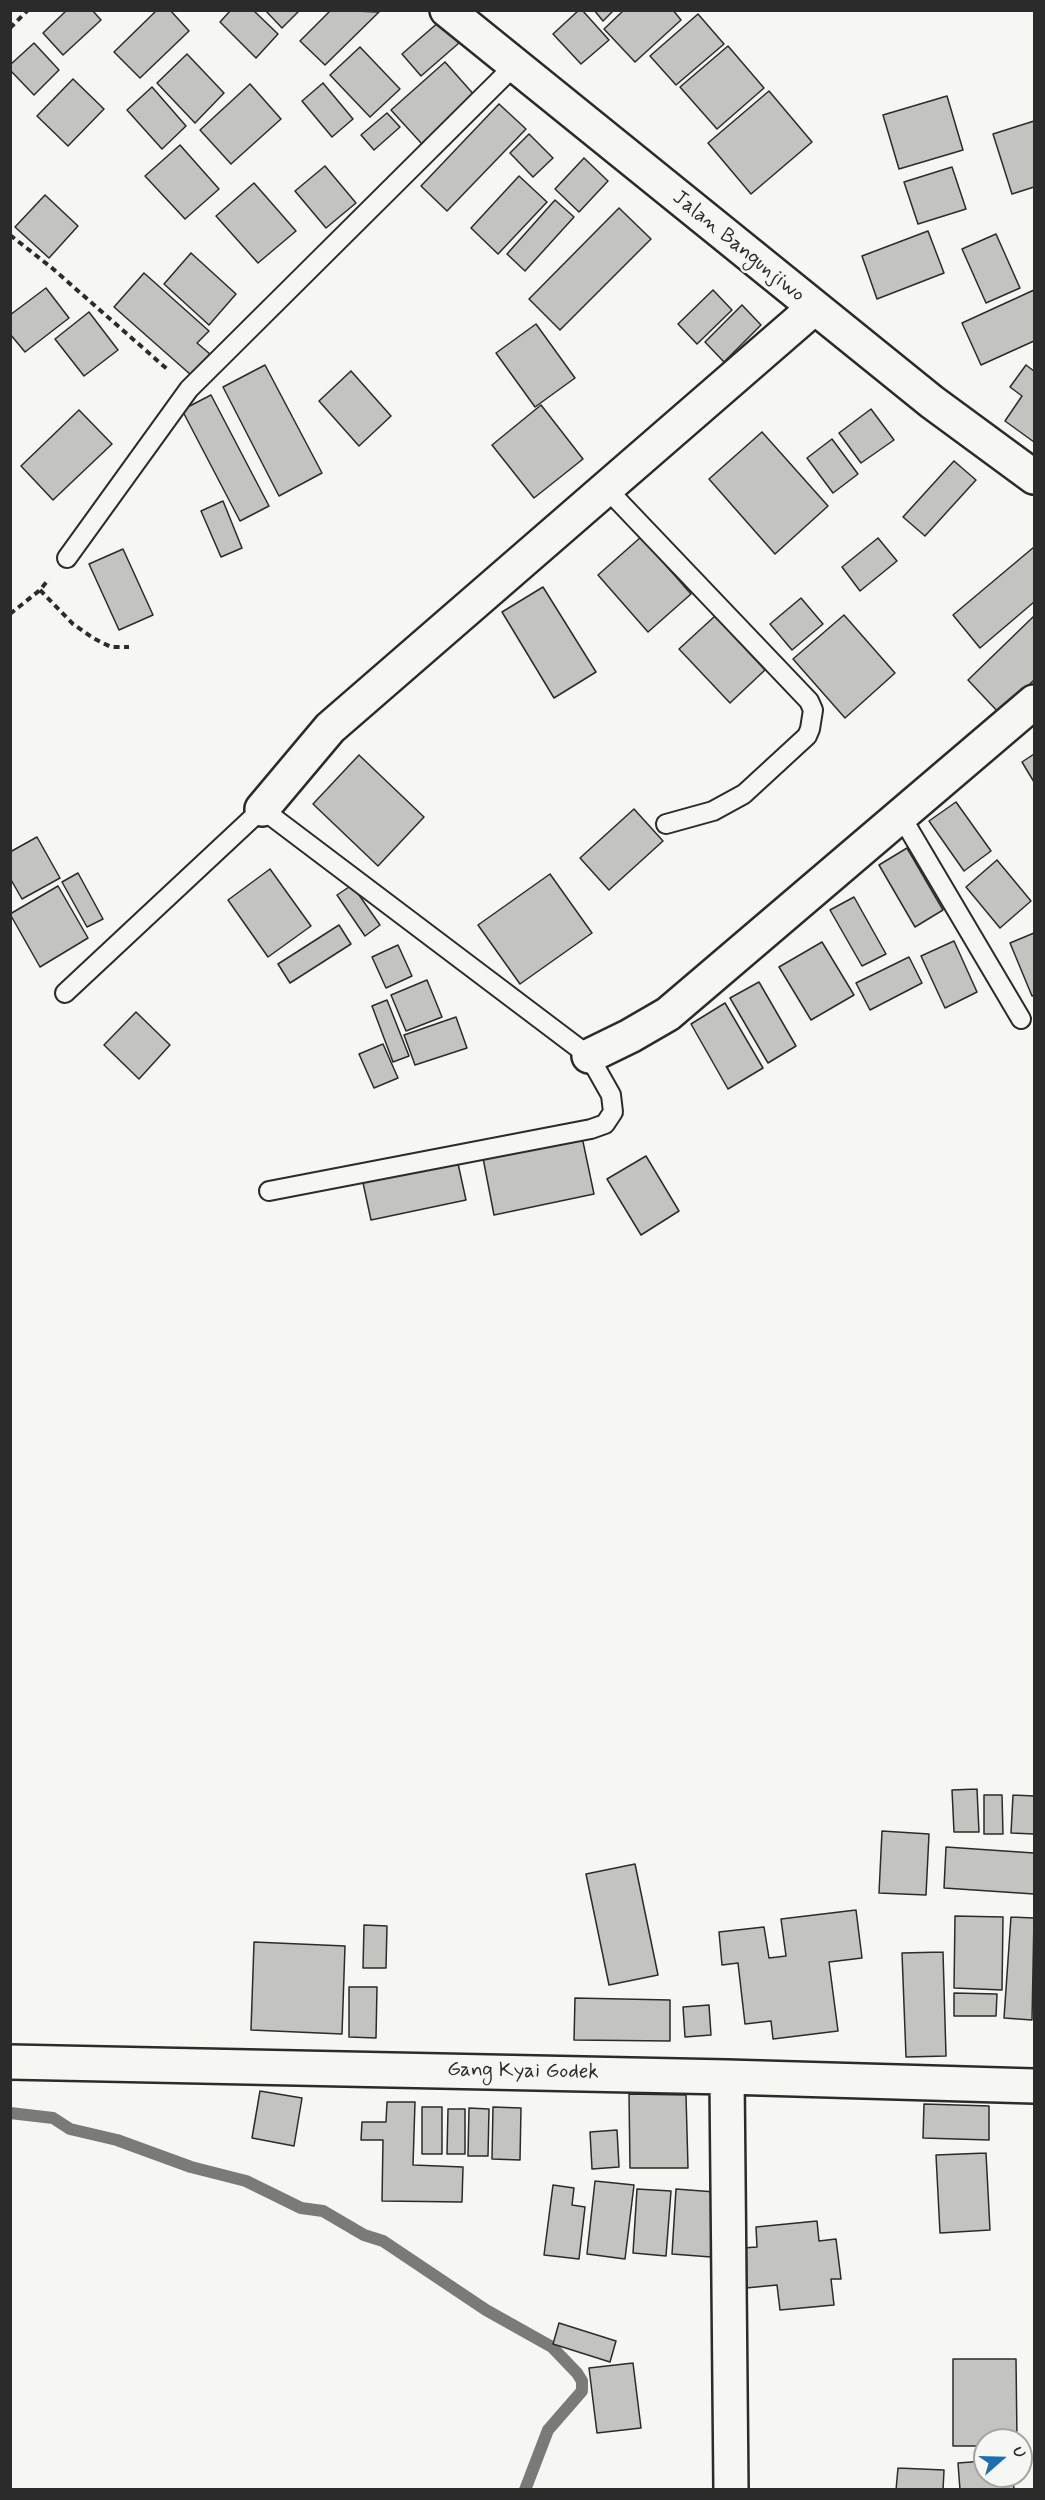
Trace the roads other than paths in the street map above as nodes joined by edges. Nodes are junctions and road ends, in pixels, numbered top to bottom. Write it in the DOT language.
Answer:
graph roads {
  1 [pos="447,10"];
  2 [pos="514,66"];
  3 [pos="814,308"];
  4 [pos="1035,477"];
  5 [pos="606,488"];
  6 [pos="67,558"];
  7 [pos="1035,702"];
  8 [pos="262,809"];
  9 [pos="901,816"];
  10 [pos="666,824"];
  11 [pos="65,993"];
  12 [pos="1021,1019"];
  13 [pos="589,1056"];
  14 [pos="269,1191"];
  15 [pos="10,2062"];
  16 [pos="727,2077"];
  17 [pos="1035,2086"];
  18 [pos="731,2490"];
  1 -- 2 [label="street, Jalan Bangunjiwo"];
  2 -- 3 [label="street, Jalan Bangunjiwo"];
  2 -- 6 [label="lane"];
  3 -- 4 [label="street, Jalan Bangunjiwo"];
  3 -- 5 [label="street"];
  5 -- 8 [label="street"];
  5 -- 10 [label="lane"];
  7 -- 9 [label="street"];
  8 -- 11 [label="lane"];
  8 -- 13 [label="lane"];
  9 -- 12 [label="lane"];
  9 -- 13 [label="street"];
  13 -- 14 [label="lane"];
  15 -- 16 [label="street, Gang Kyai Godek"];
  16 -- 17 [label="street, Gang Kyai Godek"];
  16 -- 18 [label="street"];
}
